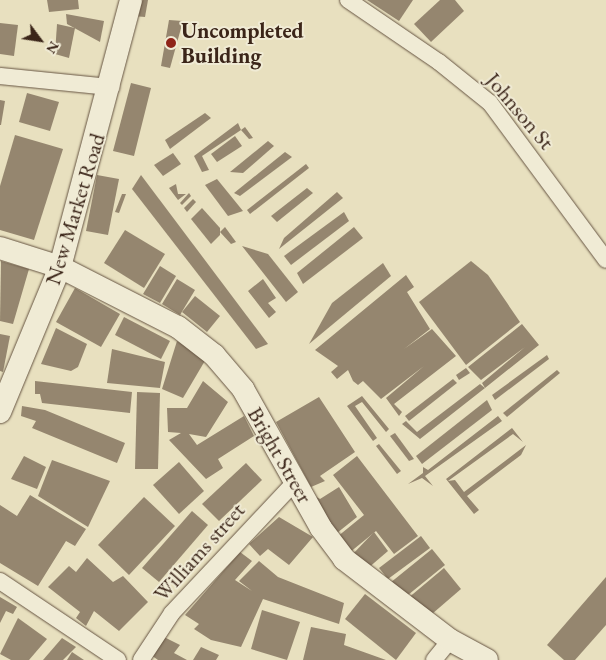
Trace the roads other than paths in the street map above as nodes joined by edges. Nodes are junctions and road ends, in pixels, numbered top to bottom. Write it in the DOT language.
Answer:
graph roads {
  1 [pos="131,0"];
  2 [pos="348,0"];
  3 [pos="0,76"];
  4 [pos="111,87"];
  5 [pos="0,248"];
  6 [pos="606,260"];
  7 [pos="60,267"];
  8 [pos="0,412"];
  9 [pos="296,481"];
  10 [pos="0,581"];
  11 [pos="450,640"];
  12 [pos="118,660"];
  13 [pos="142,660"];
  14 [pos="434,660"];
  15 [pos="487,660"];
  1 -- 4 [label="main road, New Market Road"];
  2 -- 6 [label="street, Johnson St"];
  3 -- 4 [label="street"];
  4 -- 7 [label="main road, New Market Road"];
  5 -- 7 [label="main road, Bright Streer"];
  7 -- 8 [label="main road, New Market Road"];
  7 -- 9 [label="main road, Bright Streer"];
  9 -- 11 [label="main road, Bright Streer"];
  9 -- 13 [label="street, Williams street"];
  10 -- 12 [label="street"];
  11 -- 14 [label="street"];
  11 -- 15 [label="main road, Bright Streer"];
}
